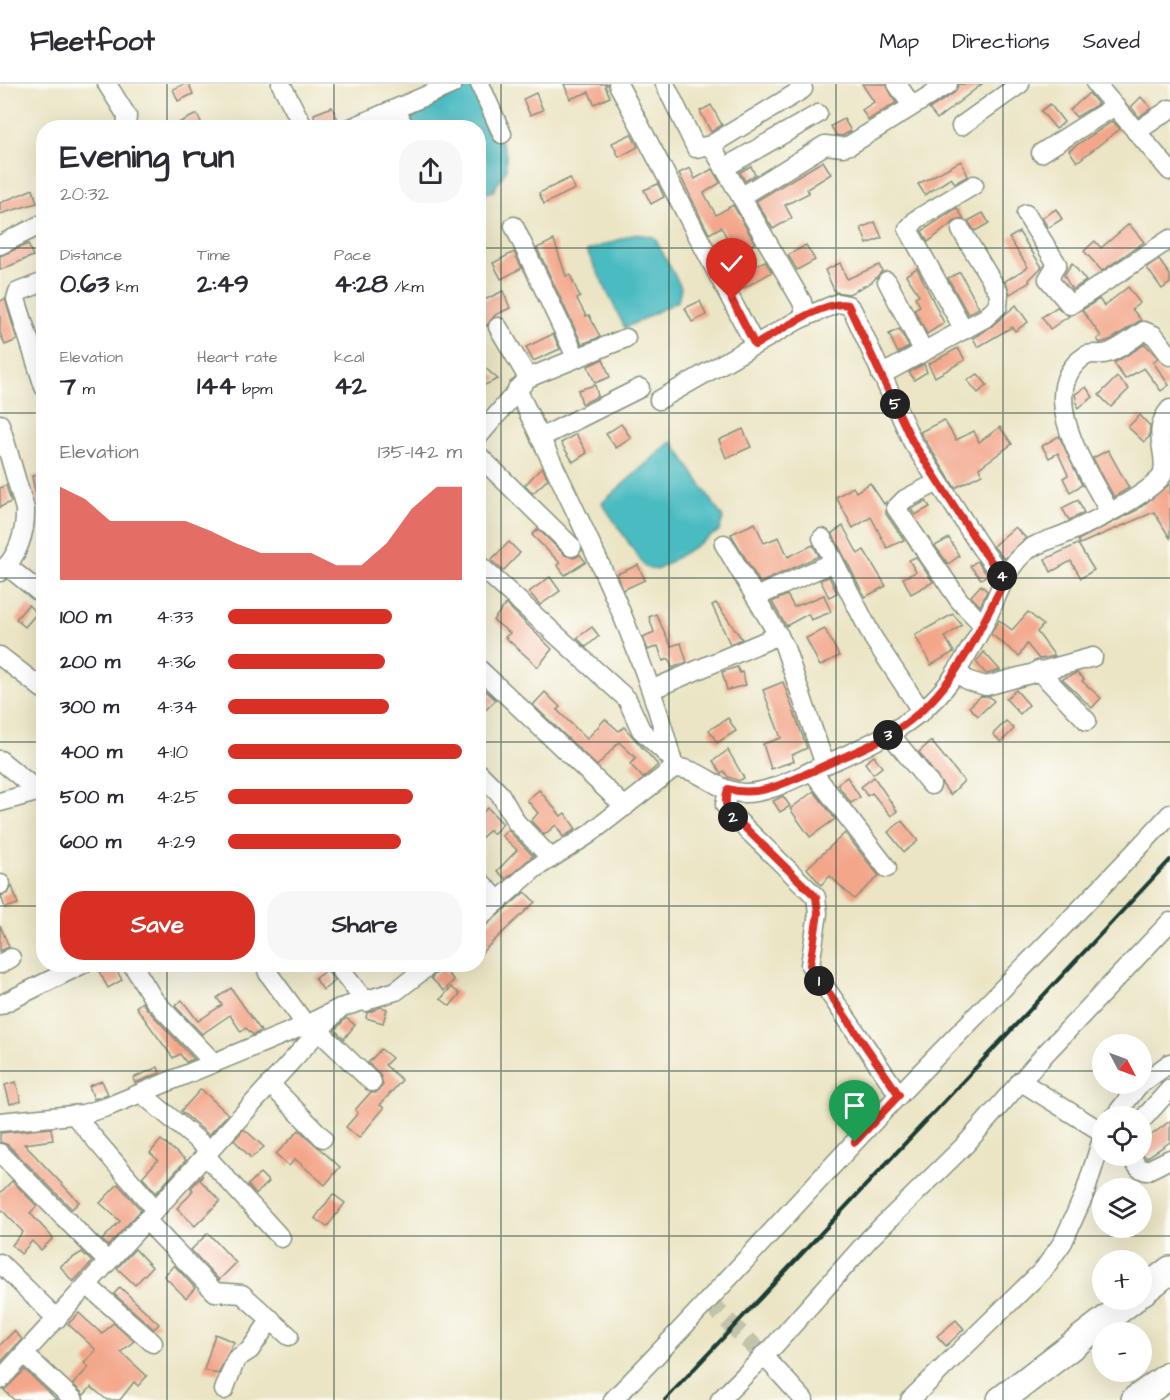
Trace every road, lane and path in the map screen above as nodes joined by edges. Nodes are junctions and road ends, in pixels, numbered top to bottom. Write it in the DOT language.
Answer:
graph roads {
  1 [pos="108,84"];
  2 [pos="281,84"];
  3 [pos="453,84"];
  4 [pos="480,84"];
  5 [pos="618,84"];
  6 [pos="665,84"];
  7 [pos="897,84"];
  8 [pos="948,84"];
  9 [pos="1020,84"];
  10 [pos="1096,84"];
  11 [pos="803,89"];
  12 [pos="912,106"];
  13 [pos="1115,106"];
  14 [pos="397,109"];
  15 [pos="1170,109"];
  16 [pos="818,114"];
  17 [pos="127,120"];
  18 [pos="300,120"];
  19 [pos="370,120"];
  20 [pos="401,120"];
  21 [pos="961,126"];
  22 [pos="1136,132"];
  23 [pos="502,134"];
  24 [pos="711,145"];
  25 [pos="1041,153"];
  26 [pos="1168,165"];
  27 [pos="724,168"];
  28 [pos="974,185"];
  29 [pos="741,197"];
  30 [pos="1026,214"];
  31 [pos="514,226"];
  32 [pos="36,227"];
  33 [pos="961,230"];
  34 [pos="1170,239"];
  35 [pos="0,245"];
  36 [pos="887,281"];
  37 [pos="36,285"];
  38 [pos="800,319"];
  39 [pos="498,327"];
  40 [pos="964,330"];
  41 [pos="627,338"];
  42 [pos="755,345"];
  43 [pos="924,352"];
  44 [pos="1170,356"];
  45 [pos="576,357"];
  46 [pos="36,362"];
  47 [pos="882,375"];
  48 [pos="522,383"];
  49 [pos="640,388"];
  50 [pos="659,400"];
  51 [pos="1170,409"];
  52 [pos="0,424"];
  53 [pos="486,427"];
  54 [pos="540,438"];
  55 [pos="1169,458"];
  56 [pos="486,463"];
  57 [pos="938,482"];
  58 [pos="1109,512"];
  59 [pos="36,520"];
  60 [pos="25,523"];
  61 [pos="822,538"];
  62 [pos="724,544"];
  63 [pos="572,547"];
  64 [pos="834,562"];
  65 [pos="4,569"];
  66 [pos="486,571"];
  67 [pos="1005,580"];
  68 [pos="36,591"];
  69 [pos="756,597"];
  70 [pos="983,626"];
  71 [pos="779,635"];
  72 [pos="0,656"];
  73 [pos="1093,657"];
  74 [pos="1038,670"];
  75 [pos="956,672"];
  76 [pos="486,676"];
  77 [pos="36,684"];
  78 [pos="653,689"];
  79 [pos="922,712"];
  80 [pos="1087,721"];
  81 [pos="890,734"];
  82 [pos="0,760"];
  83 [pos="673,763"];
  84 [pos="818,768"];
  85 [pos="486,780"];
  86 [pos="932,785"];
  87 [pos="36,786"];
  88 [pos="728,789"];
  89 [pos="36,791"];
  90 [pos="0,802"];
  91 [pos="625,807"];
  92 [pos="1170,814"];
  93 [pos="550,857"];
  94 [pos="887,868"];
  95 [pos="486,887"];
  96 [pos="499,901"];
  97 [pos="486,912"];
  98 [pos="1170,922"];
  99 [pos="67,972"];
  100 [pos="137,972"];
  101 [pos="268,972"];
  102 [pos="342,972"];
  103 [pos="421,972"];
  104 [pos="366,1002"];
  105 [pos="0,1005"];
  106 [pos="312,1028"];
  107 [pos="214,1062"];
  108 [pos="1170,1063"];
  109 [pos="372,1082"];
  110 [pos="1020,1082"];
  111 [pos="270,1084"];
  112 [pos="1170,1089"];
  113 [pos="141,1093"];
  114 [pos="899,1095"];
  115 [pos="1123,1106"];
  116 [pos="1152,1109"];
  117 [pos="74,1115"];
  118 [pos="0,1122"];
  119 [pos="1092,1125"];
  120 [pos="323,1138"];
  121 [pos="207,1152"];
  122 [pos="0,1153"];
  123 [pos="1170,1159"];
  124 [pos="1092,1166"];
  125 [pos="1137,1166"];
  126 [pos="151,1214"];
  127 [pos="281,1238"];
  128 [pos="108,1262"];
  129 [pos="0,1263"];
  130 [pos="1170,1270"];
  131 [pos="1152,1284"];
  132 [pos="87,1285"];
  133 [pos="1119,1310"];
  134 [pos="57,1318"];
  135 [pos="271,1319"];
  136 [pos="289,1336"];
  137 [pos="153,1343"];
  138 [pos="24,1354"];
  139 [pos="763,1356"];
  140 [pos="1170,1375"];
  141 [pos="1,1378"];
  142 [pos="224,1390"];
  143 [pos="74,1400"];
  144 [pos="613,1400"];
  145 [pos="720,1400"];
  146 [pos="804,1400"];
  147 [pos="910,1400"];
  148 [pos="1001,1400"];
  149 [pos="1136,1400"];
  1 -- 17 [label="street"];
  2 -- 18 [label="street"];
  3 -- 14 [label="street"];
  4 -- 23 [label="street"];
  5 -- 42 [label="street"];
  6 -- 24 [label="street"];
  7 -- 12 [label="street"];
  8 -- 12 [label="street"];
  9 -- 21 [label="street"];
  10 -- 13 [label="street"];
  11 -- 24 [label="street"];
  12 -- 29 [label="street"];
  13 -- 22 [label="street"];
  13 -- 25 [label="street"];
  14 -- 19 [label="street"];
  14 -- 20 [label="street"];
  15 -- 22 [label="street"];
  16 -- 27 [label="street"];
  22 -- 26 [label="street"];
  24 -- 27 [label="street"];
  27 -- 29 [label="street"];
  28 -- 40 [label="street"];
  29 -- 38 [label="street"];
  30 -- 34 [label="street"];
  31 -- 45 [label="street"];
  32 -- 35 [label="street"];
  33 -- 40 [label="street"];
  36 -- 43 [label="street"];
  37 -- 46 [label="street"];
  38 -- 42 [label="street"];
  38 -- 47 [label="street"];
  39 -- 48 [label="street"];
  40 -- 43 [label="street"];
  41 -- 45 [label="street"];
  42 -- 50 [label="street"];
  43 -- 47 [label="street"];
  44 -- 58 [label="street"];
  45 -- 48 [label="street"];
  47 -- 57 [label="street"];
  48 -- 53 [label="street"];
  48 -- 54 [label="street"];
  49 -- 54 [label="street"];
  51 -- 55 [label="street"];
  52 -- 60 [label="street"];
  54 -- 78 [label="street"];
  55 -- 58 [label="street"];
  56 -- 63 [label="street"];
  57 -- 67 [label="street"];
  57 -- 70 [label="street"];
  58 -- 67 [label="street"];
  59 -- 60 [label="street"];
  60 -- 65 [label="street"];
  61 -- 64 [label="street"];
  62 -- 69 [label="street"];
  64 -- 69 [label="street"];
  64 -- 79 [label="street"];
  65 -- 68 [label="street"];
  66 -- 83 [label="street"];
  67 -- 70 [label="street"];
  69 -- 71 [label="street"];
  70 -- 75 [label="street"];
  71 -- 78 [label="street"];
  71 -- 84 [label="street"];
  72 -- 77 [label="street"];
  73 -- 74 [label="street"];
  74 -- 75 [label="street"];
  74 -- 80 [label="street"];
  75 -- 79 [label="street"];
  76 -- 91 [label="street"];
  78 -- 83 [label="street"];
  79 -- 81 [label="street"];
  81 -- 84 [label="street"];
  81 -- 86 [label="street"];
  82 -- 87 [label="street"];
  83 -- 88 [label="street"];
  83 -- 91 [label="street"];
  84 -- 88 [label="street"];
  84 -- 94 [label="street"];
  85 -- 93 [label="street"];
  88 -- 114 [label="street"];
  89 -- 90 [label="street"];
  91 -- 93 [label="street"];
  92 -- 114 [label="street"];
  93 -- 96 [label="street"];
  95 -- 96 [label="street"];
  96 -- 97 [label="street"];
  98 -- 110 [label="street"];
  99 -- 105 [label="street"];
  100 -- 107 [label="street"];
  101 -- 106 [label="street"];
  102 -- 104 [label="street"];
  103 -- 104 [label="street"];
  104 -- 106 [label="street"];
  106 -- 107 [label="street"];
  106 -- 109 [label="street"];
  106 -- 111 [label="street"];
  107 -- 113 [label="street"];
  108 -- 115 [label="street"];
  110 -- 119 [label="street"];
  110 -- 139 [label="street"];
  111 -- 120 [label="street"];
  111 -- 121 [label="street"];
  112 -- 116 [label="street"];
  113 -- 117 [label="street"];
  113 -- 121 [label="street"];
  114 -- 144 [label="street"];
  117 -- 118 [label="street"];
  117 -- 126 [label="street"];
  121 -- 126 [label="street"];
  121 -- 127 [label="street"];
  122 -- 128 [label="street"];
  123 -- 125 [label="street"];
  124 -- 147 [label="street"];
  126 -- 128 [label="street"];
  126 -- 135 [label="street"];
  128 -- 132 [label="street"];
  129 -- 134 [label="street"];
  130 -- 131 [label="highway"];
  132 -- 134 [label="street"];
  132 -- 137 [label="street"];
  133 -- 148 [label="highway"];
  134 -- 138 [label="street"];
  135 -- 136 [label="street"];
  135 -- 142 [label="street"];
  138 -- 141 [label="street"];
  138 -- 143 [label="street"];
  139 -- 145 [label="street"];
  139 -- 146 [label="street"];
  140 -- 149 [label="highway"];
}
